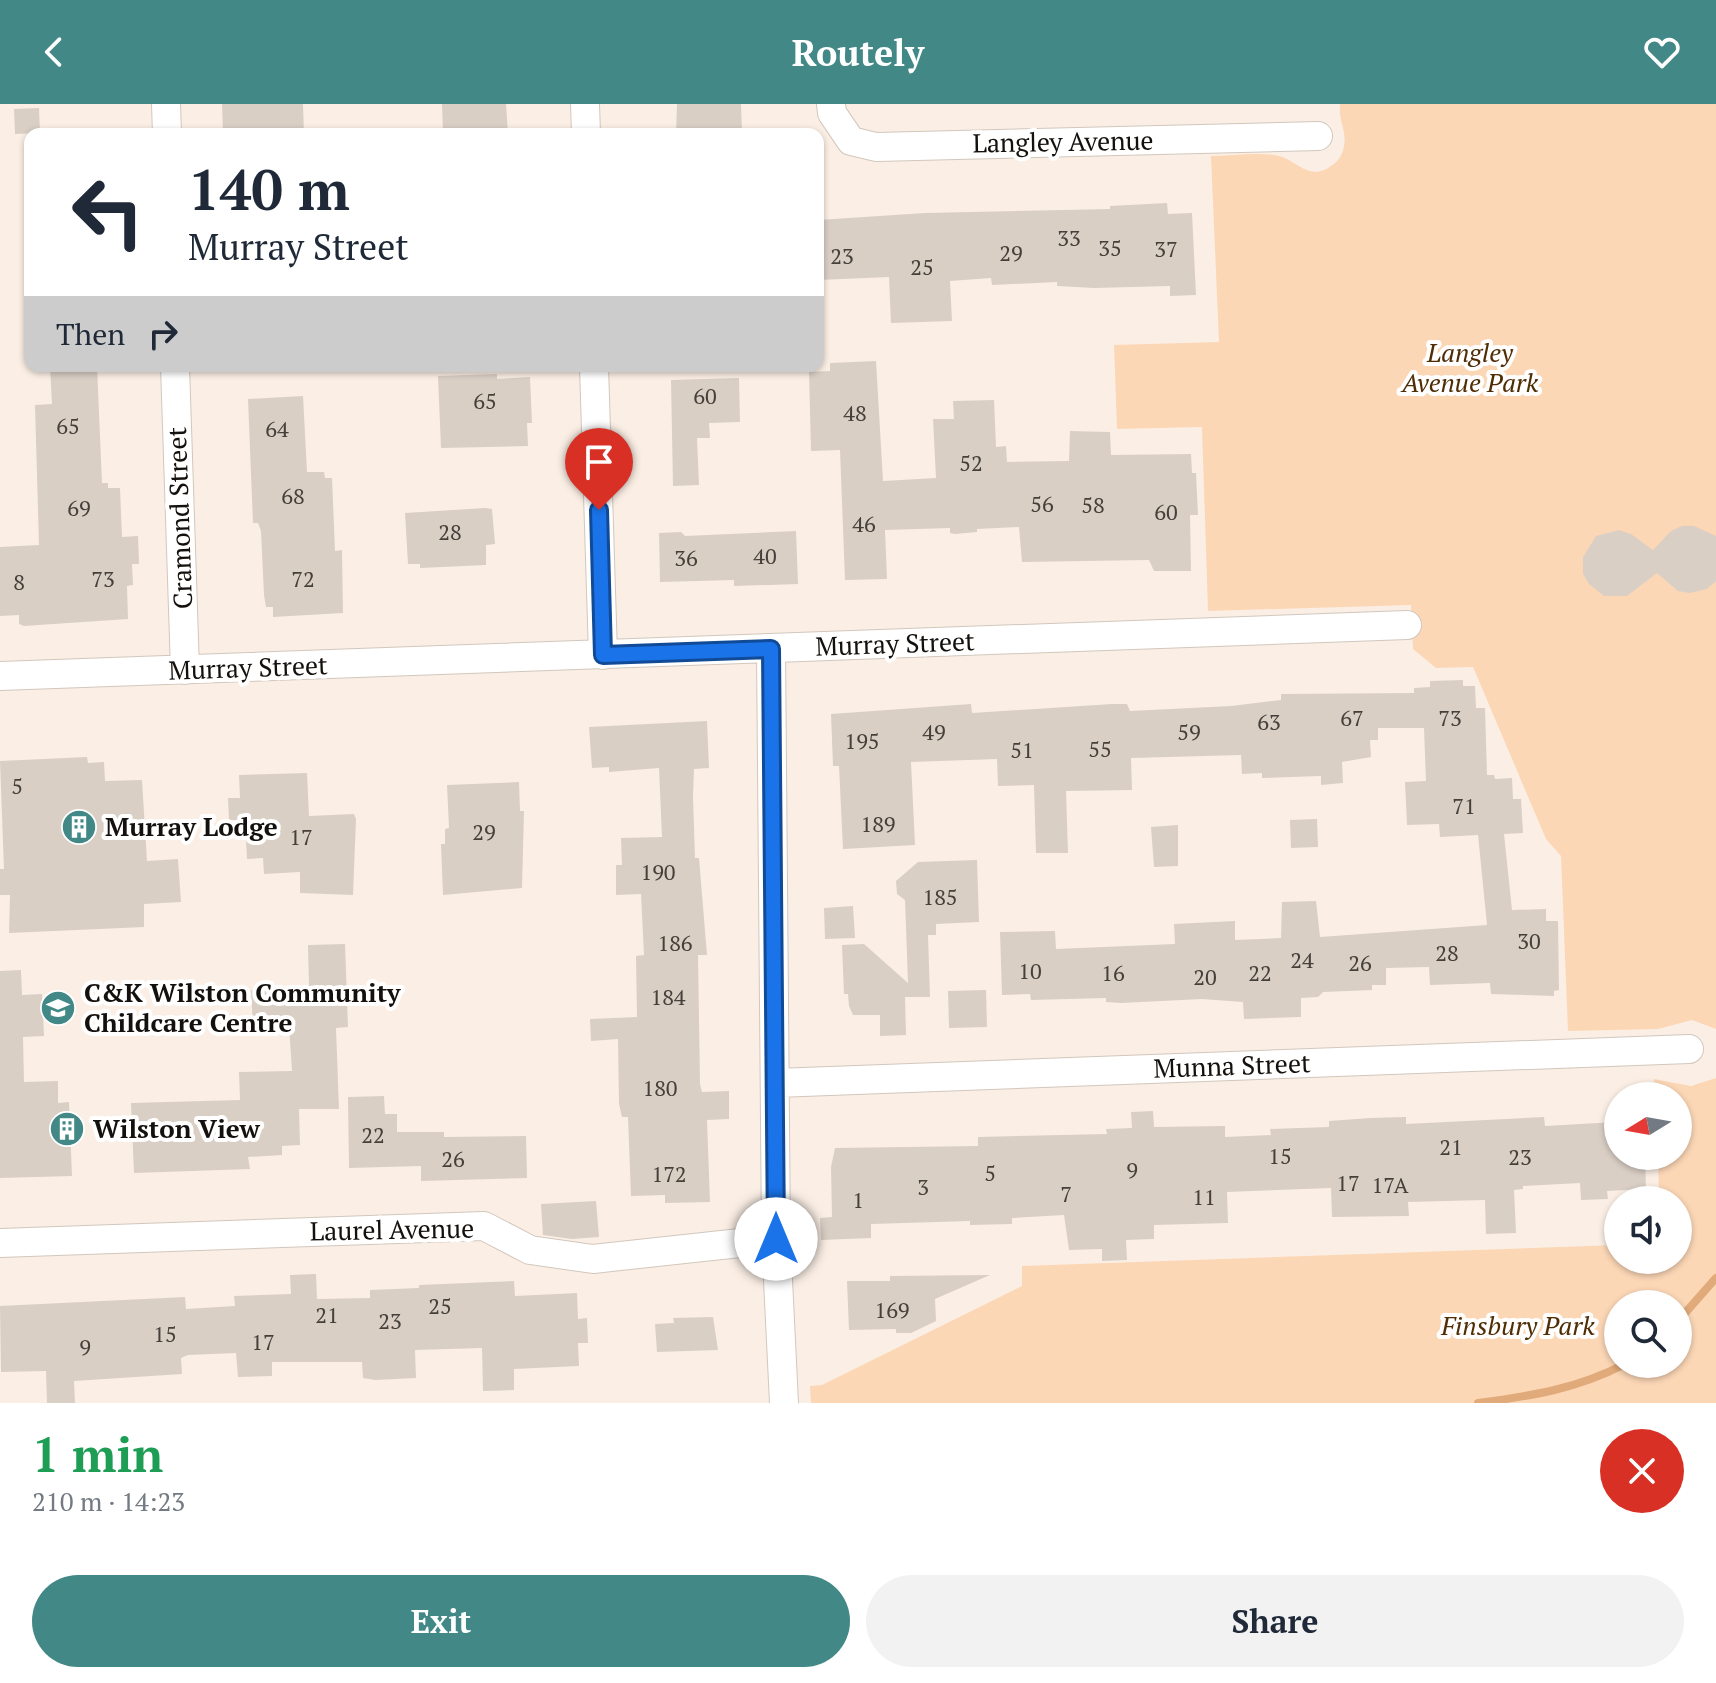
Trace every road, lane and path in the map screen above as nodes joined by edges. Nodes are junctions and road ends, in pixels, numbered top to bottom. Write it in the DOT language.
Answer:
graph roads {
  1 [pos="166,104"];
  2 [pos="585,104"];
  3 [pos="831,104"];
  4 [pos="167,128"];
  5 [pos="586,128"];
  6 [pos="1318,136"];
  7 [pos="175,372"];
  8 [pos="594,372"];
  9 [pos="1407,625"];
  10 [pos="771,649"];
  11 [pos="603,655"];
  12 [pos="185,670"];
  13 [pos="0,676"];
  14 [pos="1689,1049"];
  15 [pos="776,1083"];
  16 [pos="776,1239"];
  17 [pos="0,1243"];
  18 [pos="784,1403"];
  1 -- 4 [label="street"];
  2 -- 5 [label="street"];
  3 -- 6 [label="street, Langley Avenue"];
  7 -- 12 [label="street, Cramond Street"];
  8 -- 11 [label="street"];
  9 -- 10 [label="street, Murray Street"];
  10 -- 11 [label="street, Murray Street"];
  10 -- 15 [label="street"];
  11 -- 12 [label="street, Murray Street"];
  12 -- 13 [label="street, Murray Street"];
  14 -- 15 [label="street, Munna Street"];
  15 -- 16 [label="street"];
  16 -- 17 [label="street, Laurel Avenue"];
  16 -- 18 [label="street"];
}
